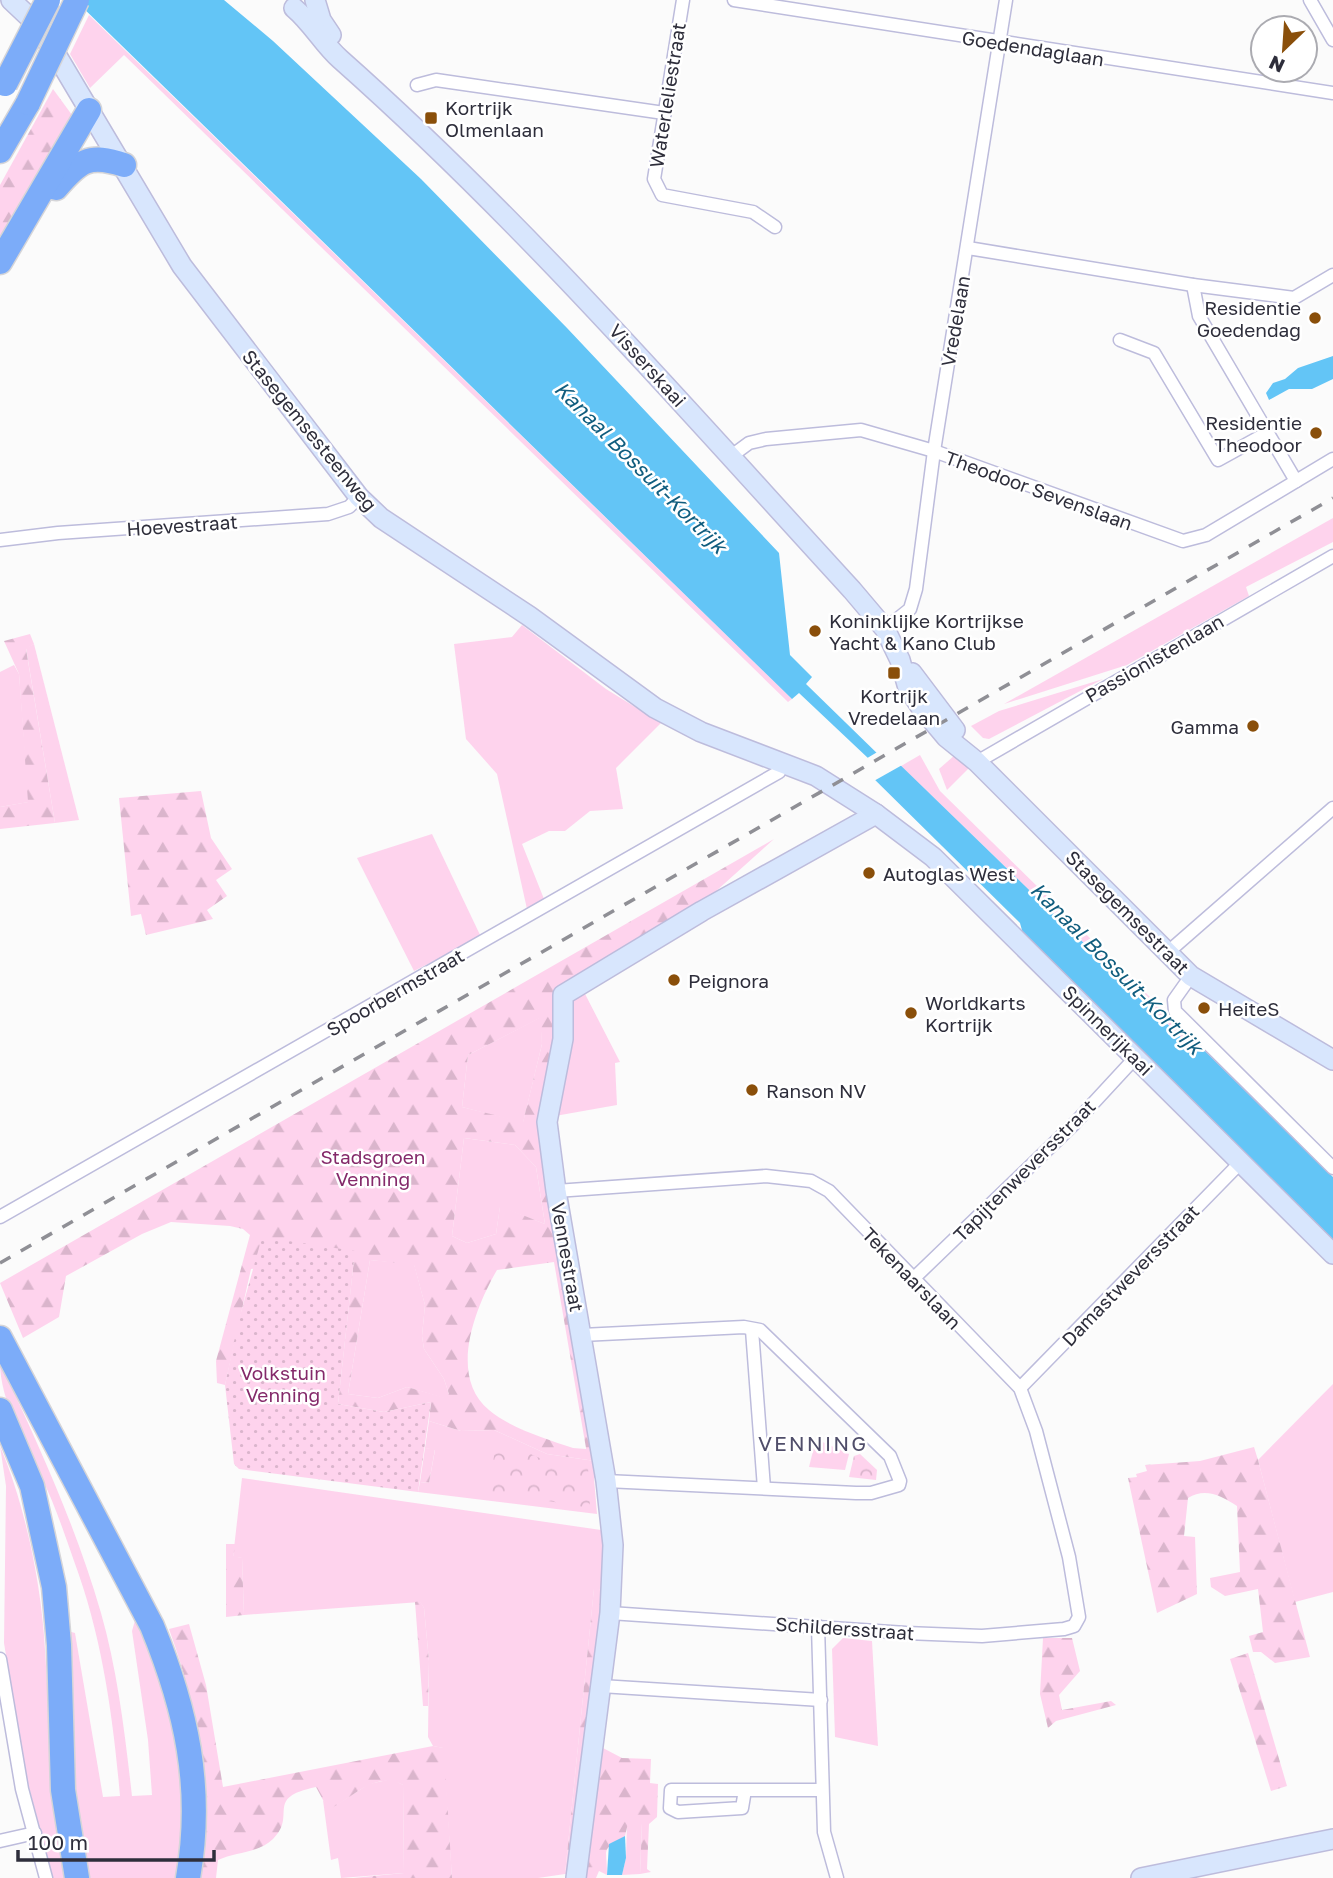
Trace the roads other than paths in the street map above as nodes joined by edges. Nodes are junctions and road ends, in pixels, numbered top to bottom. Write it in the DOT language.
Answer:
graph roads {
  1 [pos="11,0"];
  2 [pos="48,0"];
  3 [pos="77,0"];
  4 [pos="683,0"];
  5 [pos="734,0"];
  6 [pos="1006,0"];
  7 [pos="1310,0"];
  8 [pos="299,2"];
  9 [pos="1333,40"];
  10 [pos="999,43"];
  11 [pos="417,85"];
  12 [pos="3,89"];
  13 [pos="1333,93"];
  14 [pos="89,110"];
  15 [pos="664,113"];
  16 [pos="0,151"];
  17 [pos="124,165"];
  18 [pos="775,226"];
  19 [pos="14,241"];
  20 [pos="968,247"];
  21 [pos="0,262"];
  22 [pos="1333,275"];
  23 [pos="1193,285"];
  24 [pos="1120,340"];
  25 [pos="1266,433"];
  26 [pos="934,451"];
  27 [pos="730,457"];
  28 [pos="1333,459"];
  29 [pos="1296,481"];
  30 [pos="359,497"];
  31 [pos="0,540"];
  32 [pos="1333,556"];
  33 [pos="885,629"];
  34 [pos="783,762"];
  35 [pos="977,762"];
  36 [pos="1333,808"];
  37 [pos="876,814"];
  38 [pos="1167,953"];
  39 [pos="1191,976"];
  40 [pos="1135,1058"];
  41 [pos="1333,1060"];
  42 [pos="1241,1162"];
  43 [pos="1333,1168"];
  44 [pos="556,1191"];
  45 [pos="0,1217"];
  46 [pos="1333,1254"];
  47 [pos="912,1280"];
  48 [pos="752,1331"];
  49 [pos="582,1335"];
  50 [pos="0,1338"];
  51 [pos="1020,1388"];
  52 [pos="0,1410"];
  53 [pos="606,1481"];
  54 [pos="764,1488"];
  55 [pos="610,1612"];
  56 [pos="1078,1622"];
  57 [pos="818,1626"];
  58 [pos="0,1659"];
  59 [pos="601,1686"];
  60 [pos="821,1700"];
  61 [pos="745,1790"];
  62 [pos="821,1790"];
  63 [pos="35,1833"];
  64 [pos="1333,1839"];
  65 [pos="0,1841"];
  66 [pos="46,1878"];
  67 [pos="77,1878"];
  68 [pos="188,1878"];
  69 [pos="576,1878"];
  70 [pos="837,1878"];
  71 [pos="1141,1878"];
  1 -- 14 [label="street, Stasegemsesteenweg"];
  2 -- 12 [label="highway, bridge"];
  3 -- 16 [label="highway, bridge"];
  4 -- 15 [label="street, Waterleliestraat"];
  5 -- 10 [label="street, Goedendaglaan"];
  6 -- 10 [label="street, Vredelaan"];
  7 -- 9 [label="street"];
  8 -- 27 [label="street, Visserskaai"];
  10 -- 13 [label="street, Goedendaglaan"];
  10 -- 20 [label="street, Vredelaan"];
  11 -- 15 [label="street"];
  14 -- 17 [label="street, Stasegemsesteenweg"];
  14 -- 19 [label="highway"];
  15 -- 18 [label="street, Waterleliestraat"];
  17 -- 19 [label="highway"];
  17 -- 30 [label="street, Stasegemsesteenweg"];
  19 -- 21 [label="highway"];
  20 -- 23 [label="street"];
  20 -- 26 [label="street, Vredelaan"];
  22 -- 23 [label="street"];
  23 -- 25 [label="street"];
  24 -- 25 [label="street"];
  25 -- 29 [label="street"];
  26 -- 27 [label="street, Theodoor Sevenslaan"];
  26 -- 29 [label="street, Theodoor Sevenslaan"];
  26 -- 33 [label="street, Vredelaan"];
  27 -- 33 [label="street, Visserskaai"];
  28 -- 29 [label="street, Theodoor Sevenslaan"];
  30 -- 31 [label="street, Hoevestraat"];
  30 -- 34 [label="street, Stasegemsesteenweg"];
  32 -- 35 [label="street, Passionistenlaan"];
  33 -- 35 [label="street, Visserskaai"];
  34 -- 37 [label="street, Stasegemsesteenweg"];
  34 -- 45 [label="street, Spoorbermstraat"];
  35 -- 38 [label="street, Stasegemsestraat"];
  36 -- 38 [label="street"];
  37 -- 40 [label="street, Spinnerijkaai"];
  37 -- 44 [label="street, Vennestraat"];
  38 -- 39 [label="street, Stasegemsestraat"];
  39 -- 41 [label="street, Stasegemsestraat"];
  39 -- 43 [label="street"];
  40 -- 42 [label="street, Spinnerijkaai"];
  40 -- 47 [label="street, Tapijtenweversstraat"];
  42 -- 46 [label="street, Spinnerijkaai"];
  42 -- 51 [label="street, Damastweversstraat"];
  44 -- 47 [label="street, Tekenaarslaan"];
  44 -- 49 [label="street, Vennestraat"];
  47 -- 51 [label="street, Tekenaarslaan"];
  48 -- 49 [label="street"];
  48 -- 54 [label="street"];
  48 -- 54 [label="street"];
  49 -- 53 [label="street, Vennestraat"];
  50 -- 68 [label="highway"];
  51 -- 56 [label="street, Tekenaarslaan"];
  52 -- 67 [label="highway"];
  53 -- 54 [label="street"];
  53 -- 55 [label="street, Vennestraat"];
  55 -- 57 [label="street, Schildersstraat"];
  55 -- 59 [label="street, Vennestraat"];
  56 -- 57 [label="street, Schildersstraat"];
  57 -- 60 [label="street"];
  58 -- 63 [label="street"];
  59 -- 60 [label="street"];
  59 -- 69 [label="street, Vennestraat"];
  60 -- 62 [label="street"];
  61 -- 61 [label="street"];
  61 -- 62 [label="street"];
  62 -- 70 [label="street"];
  63 -- 65 [label="street"];
  63 -- 66 [label="street"];
  64 -- 71 [label="street"];
}
